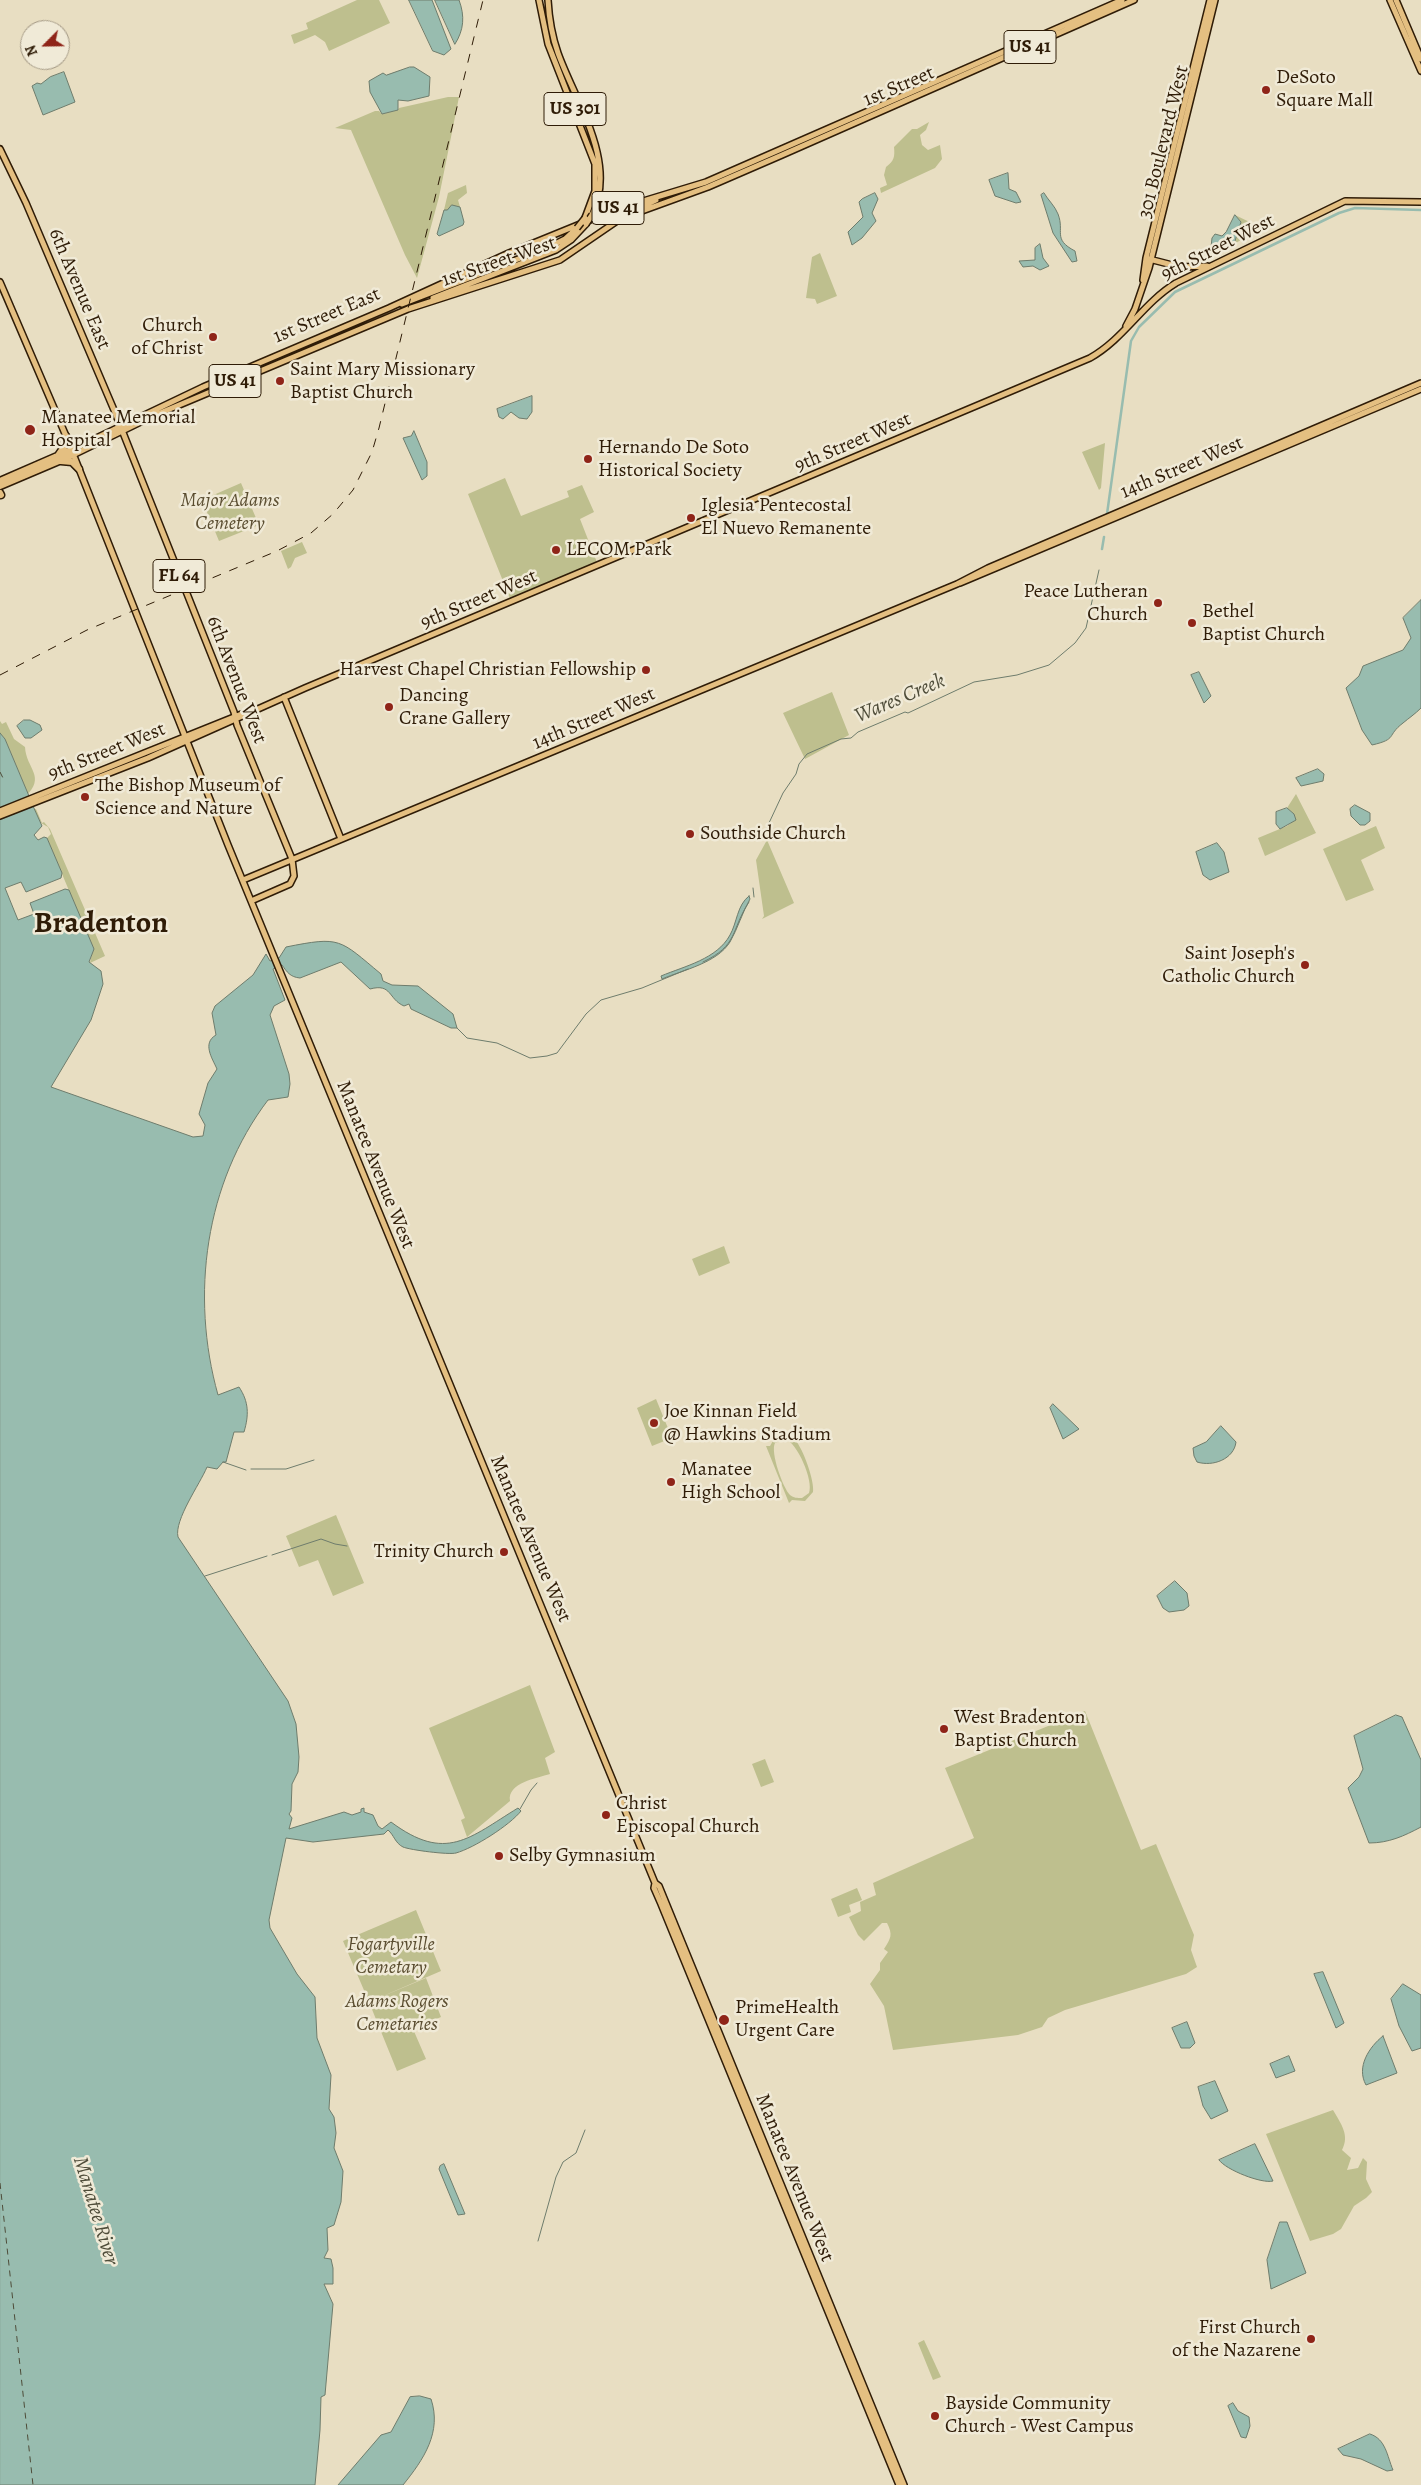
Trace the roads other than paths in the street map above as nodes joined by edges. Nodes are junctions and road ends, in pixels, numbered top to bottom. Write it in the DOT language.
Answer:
graph roads {
  1 [pos="539,0"];
  2 [pos="548,0"];
  3 [pos="1122,0"];
  4 [pos="1134,0"];
  5 [pos="1210,0"];
  6 [pos="1215,0"];
  7 [pos="1390,0"];
  8 [pos="1396,0"];
  9 [pos="1064,28"];
  10 [pos="1031,43"];
  11 [pos="1421,59"];
  12 [pos="1421,71"];
  13 [pos="887,103"];
  14 [pos="850,119"];
  15 [pos="856,122"];
  16 [pos="822,137"];
  17 [pos="0,149"];
  18 [pos="664,196"];
  19 [pos="674,196"];
  20 [pos="1421,202"];
  21 [pos="637,212"];
  22 [pos="601,215"];
  23 [pos="586,221"];
  24 [pos="603,229"];
  25 [pos="1149,259"];
  26 [pos="1215,264"];
  27 [pos="0,282"];
  28 [pos="389,308"];
  29 [pos="410,308"];
  30 [pos="1118,336"];
  31 [pos="313,340"];
  32 [pos="297,355"];
  33 [pos="1421,383"];
  34 [pos="1421,389"];
  35 [pos="122,428"];
  36 [pos="66,436"];
  37 [pos="72,452"];
  38 [pos="59,458"];
  39 [pos="79,470"];
  40 [pos="1,484"];
  41 [pos="2,494"];
  42 [pos="957,584"];
  43 [pos="284,697"];
  44 [pos="235,718"];
  45 [pos="186,739"];
  46 [pos="164,748"];
  47 [pos="151,751"];
  48 [pos="139,761"];
  49 [pos="83,780"];
  50 [pos="33,800"];
  51 [pos="0,811"];
  52 [pos="0,816"];
  53 [pos="341,839"];
  54 [pos="292,860"];
  55 [pos="243,880"];
  56 [pos="251,901"];
  57 [pos="655,1883"];
  58 [pos="899,2485"];
  59 [pos="904,2485"];
  1 -- 23 [label="main road, US 301"];
  2 -- 23 [label="main road, 1st Street West / US 301, bridge"];
  3 -- 9 [label="main road"];
  4 -- 9 [label="main road, 1st Street / US 41"];
  5 -- 25 [label="main road, 301 Boulevard West"];
  6 -- 25 [label="main road, 301 Boulevard West"];
  7 -- 12 [label="main road"];
  8 -- 11 [label="main road"];
  9 -- 10 [label="main road, 1st Street / US 41"];
  10 -- 13 [label="main road, 1st Street / US 41"];
  10 -- 15 [label="main road, 1st Street / US 41"];
  13 -- 14 [label="main road, 1st Street / US 41"];
  13 -- 15 [label="main road"];
  14 -- 16 [label="main road"];
  14 -- 19 [label="main road, 1st Street / US 41"];
  15 -- 16 [label="main road, 1st Street / US 41"];
  16 -- 19 [label="main road, 1st Street / US 41"];
  17 -- 35 [label="main road, 6th Avenue East / FL 64"];
  18 -- 19 [label="main road"];
  18 -- 21 [label="main road"];
  18 -- 22 [label="main road, 1st Street East / US 41"];
  19 -- 21 [label="main road, 1st Street West / US 41"];
  20 -- 26 [label="main road, 9th Street West"];
  21 -- 24 [label="main road, 1st Street West / US 41"];
  22 -- 24 [label="main road"];
  22 -- 28 [label="main road, 1st Street East / US 41"];
  23 -- 28 [label="main road, 1st Street West / US 301, bridge"];
  23 -- 29 [label="main road, 1st Street West / US 301"];
  24 -- 29 [label="main road, 1st Street West / US 41"];
  25 -- 26 [label="main road"];
  25 -- 30 [label="main road, 301 Boulevard West"];
  26 -- 30 [label="main road, 9th Street West"];
  27 -- 36 [label="main road, FL 64"];
  28 -- 31 [label="main road, 1st Street East / US 41"];
  29 -- 32 [label="main road, 1st Street West / US 41"];
  30 -- 43 [label="main road, 9th Street West"];
  31 -- 32 [label="main road"];
  31 -- 35 [label="main road, 1st Street East / US 41"];
  32 -- 35 [label="main road, 1st Street West / US 41"];
  33 -- 42 [label="main road, 14th Street West"];
  34 -- 42 [label="main road, 14th Street West"];
  35 -- 37 [label="main road, 1st Street East / US 41"];
  35 -- 44 [label="main road, 6th Avenue West / FL 64"];
  36 -- 37 [label="main road, FL 64"];
  36 -- 38 [label="highway"];
  37 -- 38 [label="highway, 1st Street East / US 41"];
  37 -- 39 [label="main road, Manatee Avenue West / FL 64"];
  38 -- 39 [label="highway"];
  38 -- 40 [label="highway, US 41"];
  39 -- 45 [label="main road, Manatee Avenue West / FL 64"];
  40 -- 41 [label="highway"];
  42 -- 53 [label="main road, 14th Street West"];
  43 -- 44 [label="main road, 9th Street West"];
  43 -- 53 [label="main road"];
  44 -- 45 [label="main road, 9th Street West"];
  44 -- 54 [label="main road, 6th Avenue West / FL 64"];
  45 -- 46 [label="main road, 9th Street West"];
  45 -- 55 [label="main road, Manatee Avenue West / FL 64"];
  46 -- 47 [label="main road, 9th Street West"];
  46 -- 48 [label="main road, 9th Street West"];
  47 -- 48 [label="main road"];
  47 -- 49 [label="main road, 9th Street West"];
  48 -- 49 [label="main road, 9th Street West"];
  49 -- 50 [label="main road, 9th Street West"];
  50 -- 51 [label="main road"];
  50 -- 52 [label="main road"];
  53 -- 54 [label="main road, 14th Street West"];
  54 -- 55 [label="main road, 14th Street West"];
  54 -- 56 [label="main road"];
  55 -- 56 [label="main road, Manatee Avenue West / FL 64"];
  56 -- 57 [label="main road, Manatee Avenue West / FL 64"];
  57 -- 58 [label="main road, Manatee Avenue West / FL 64"];
  57 -- 59 [label="main road, Manatee Avenue West / FL 64"];
}
